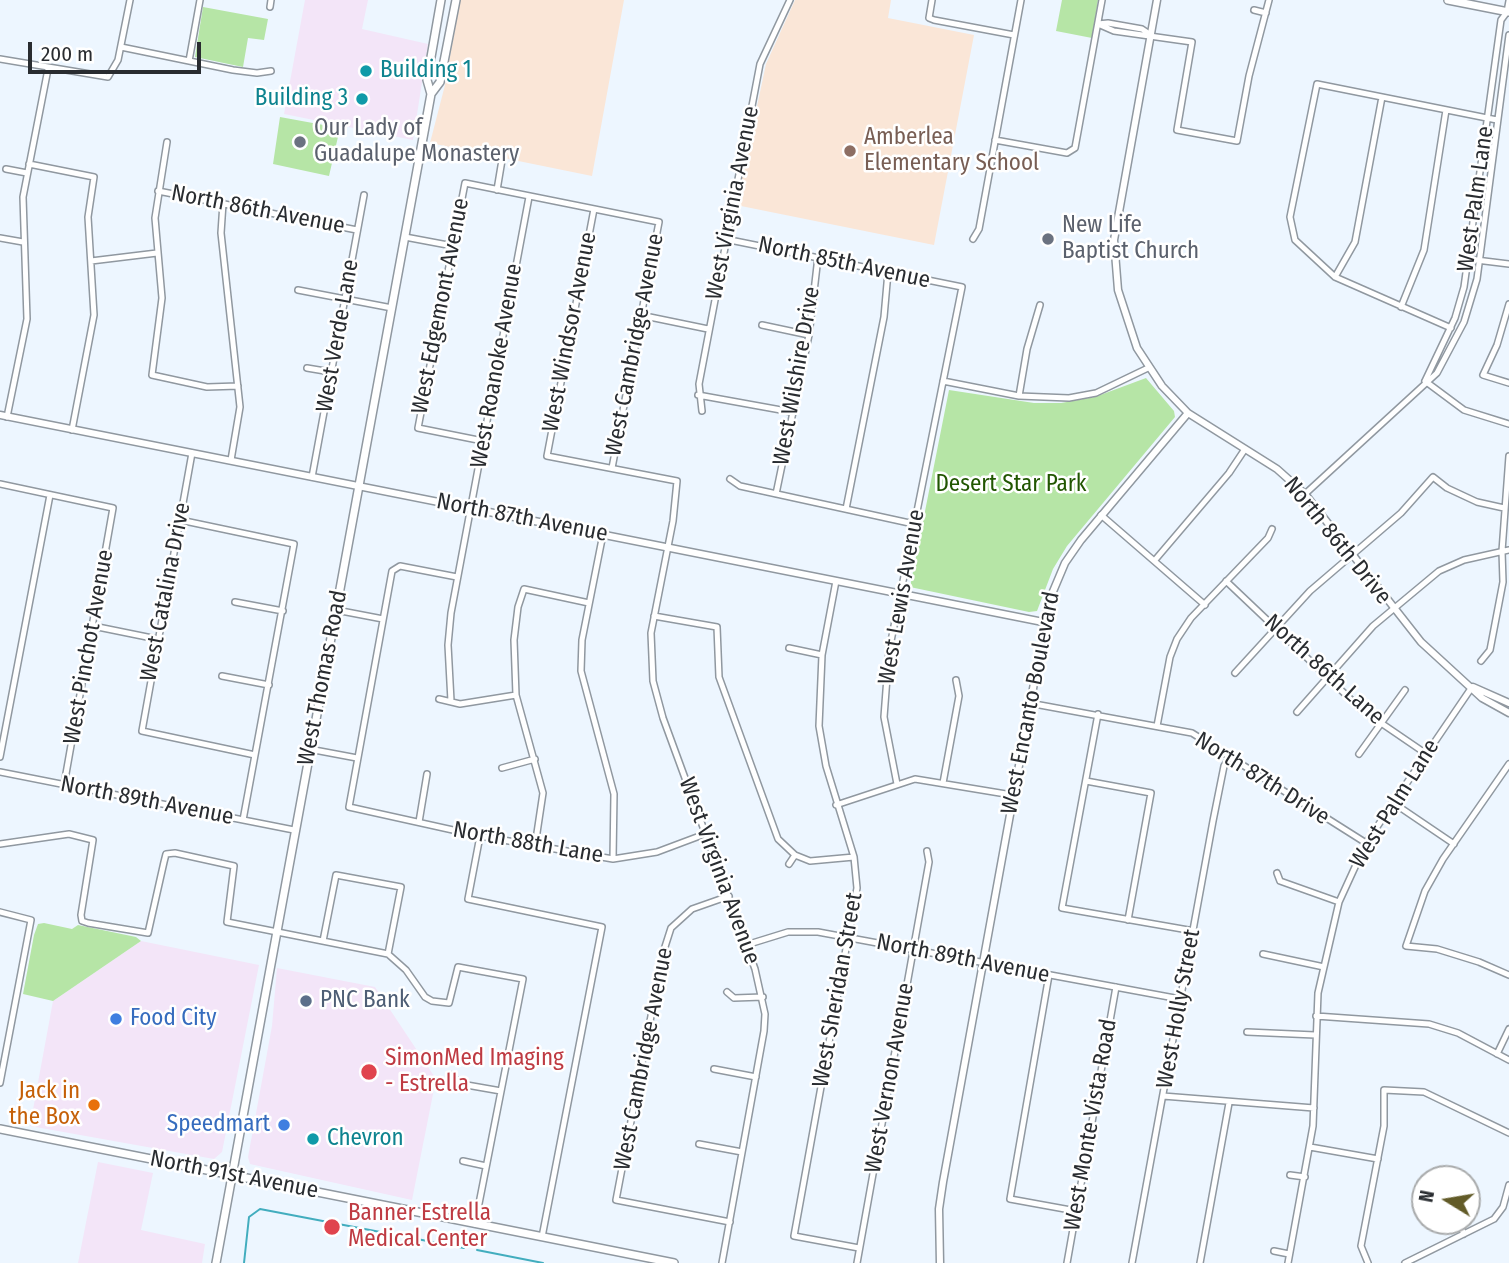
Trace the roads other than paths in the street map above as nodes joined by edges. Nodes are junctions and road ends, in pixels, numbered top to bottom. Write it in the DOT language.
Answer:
graph roads {
  1 [pos="130,0"];
  2 [pos="200,0"];
  3 [pos="441,0"];
  4 [pos="456,0"];
  5 [pos="790,0"];
  6 [pos="932,0"];
  7 [pos="1021,0"];
  8 [pos="1102,0"];
  9 [pos="1157,0"];
  10 [pos="1269,0"];
  11 [pos="1448,0"];
  12 [pos="1509,1"];
  13 [pos="1254,10"];
  14 [pos="1266,13"];
  15 [pos="1508,13"];
  16 [pos="1098,24"];
  17 [pos="1014,35"];
  18 [pos="1151,35"];
  19 [pos="1509,35"];
  20 [pos="121,47"];
  21 [pos="0,59"];
  22 [pos="189,61"];
  23 [pos="48,69"];
  24 [pos="271,71"];
  25 [pos="431,94"];
  26 [pos="1382,97"];
  27 [pos="1446,110"];
  28 [pos="1488,118"];
  29 [pos="1497,120"];
  30 [pos="995,140"];
  31 [pos="167,142"];
  32 [pos="502,160"];
  33 [pos="29,164"];
  34 [pos="6,169"];
  35 [pos="27,173"];
  36 [pos="497,190"];
  37 [pos="158,191"];
  38 [pos="364,195"];
  39 [pos="529,197"];
  40 [pos="223,203"];
  41 [pos="594,209"];
  42 [pos="357,230"];
  43 [pos="405,237"];
  44 [pos="0,238"];
  45 [pos="725,239"];
  46 [pos="972,239"];
  47 [pos="23,242"];
  48 [pos="453,246"];
  49 [pos="158,253"];
  50 [pos="818,257"];
  51 [pos="1468,259"];
  52 [pos="1479,260"];
  53 [pos="91,261"];
  54 [pos="1509,264"];
  55 [pos="888,272"];
  56 [pos="1335,277"];
  57 [pos="962,287"];
  58 [pos="298,290"];
  59 [pos="344,299"];
  60 [pos="1509,304"];
  61 [pos="1040,305"];
  62 [pos="1401,307"];
  63 [pos="392,308"];
  64 [pos="640,315"];
  65 [pos="762,325"];
  66 [pos="1451,328"];
  67 [pos="708,329"];
  68 [pos="808,335"];
  69 [pos="307,368"];
  70 [pos="1148,368"];
  71 [pos="331,372"];
  72 [pos="943,381"];
  73 [pos="1425,381"];
  74 [pos="1509,383"];
  75 [pos="238,386"];
  76 [pos="698,395"];
  77 [pos="1018,396"];
  78 [pos="702,411"];
  79 [pos="792,412"];
  80 [pos="1188,413"];
  81 [pos="4,416"];
  82 [pos="1509,424"];
  83 [pos="72,430"];
  84 [pos="483,441"];
  85 [pos="1245,449"];
  86 [pos="192,453"];
  87 [pos="1509,456"];
  88 [pos="230,460"];
  89 [pos="612,468"];
  90 [pos="312,477"];
  91 [pos="730,479"];
  92 [pos="0,484"];
  93 [pos="359,485"];
  94 [pos="776,494"];
  95 [pos="1304,494"];
  96 [pos="50,495"];
  97 [pos="471,508"];
  98 [pos="1504,508"];
  99 [pos="845,509"];
  100 [pos="1101,515"];
  101 [pos="180,520"];
  102 [pos="914,524"];
  103 [pos="1272,529"];
  104 [pos="603,534"];
  105 [pos="669,547"];
  106 [pos="1505,551"];
  107 [pos="1352,556"];
  108 [pos="1154,560"];
  109 [pos="457,577"];
  110 [pos="836,581"];
  111 [pos="1226,582"];
  112 [pos="901,594"];
  113 [pos="235,603"];
  114 [pos="589,603"];
  115 [pos="1205,605"];
  116 [pos="1393,609"];
  117 [pos="336,610"];
  118 [pos="283,611"];
  119 [pos="654,616"];
  120 [pos="383,619"];
  121 [pos="1043,622"];
  122 [pos="93,626"];
  123 [pos="1276,630"];
  124 [pos="158,639"];
  125 [pos="789,648"];
  126 [pos="822,655"];
  127 [pos="1480,661"];
  128 [pos="1235,673"];
  129 [pos="1327,674"];
  130 [pos="222,676"];
  131 [pos="956,680"];
  132 [pos="269,685"];
  133 [pos="1472,687"];
  134 [pos="1405,690"];
  135 [pos="516,695"];
  136 [pos="439,699"];
  137 [pos="451,701"];
  138 [pos="1029,703"];
  139 [pos="1509,703"];
  140 [pos="0,705"];
  141 [pos="9,707"];
  142 [pos="1297,712"];
  143 [pos="1509,713"];
  144 [pos="1098,714"];
  145 [pos="1381,723"];
  146 [pos="1157,726"];
  147 [pos="309,749"];
  148 [pos="1425,753"];
  149 [pos="1359,754"];
  150 [pos="255,755"];
  151 [pos="0,757"];
  152 [pos="1230,757"];
  153 [pos="357,758"];
  154 [pos="535,759"];
  155 [pos="1509,764"];
  156 [pos="502,768"];
  157 [pos="0,772"];
  158 [pos="427,774"];
  159 [pos="1086,781"];
  160 [pos="943,783"];
  161 [pos="897,784"];
  162 [pos="64,785"];
  163 [pos="1012,795"];
  164 [pos="1392,802"];
  165 [pos="836,805"];
  166 [pos="243,820"];
  167 [pos="419,822"];
  168 [pos="295,830"];
  169 [pos="705,834"];
  170 [pos="480,836"];
  171 [pos="1366,843"];
  172 [pos="0,844"];
  173 [pos="1454,844"];
  174 [pos="535,846"];
  175 [pos="927,851"];
  176 [pos="795,855"];
  177 [pos="854,857"];
  178 [pos="613,859"];
  179 [pos="789,864"];
  180 [pos="1277,873"];
  181 [pos="729,896"];
  182 [pos="1339,902"];
  183 [pos="0,912"];
  184 [pos="671,914"];
  185 [pos="677,919"];
  186 [pos="1128,919"];
  187 [pos="1194,931"];
  188 [pos="275,933"];
  189 [pos="848,937"];
  190 [pos="323,942"];
  191 [pos="746,945"];
  192 [pos="914,949"];
  193 [pos="388,954"];
  194 [pos="1263,954"];
  195 [pos="983,962"];
  196 [pos="1324,967"];
  197 [pos="1049,975"];
  198 [pos="1509,975"];
  199 [pos="1116,987"];
  200 [pos="727,992"];
  201 [pos="763,997"];
  202 [pos="1181,999"];
  203 [pos="1316,1016"];
  204 [pos="1509,1029"];
  205 [pos="1247,1032"];
  206 [pos="1315,1035"];
  207 [pos="1497,1054"];
  208 [pos="1509,1060"];
  209 [pos="714,1069"];
  210 [pos="1,1074"];
  211 [pos="451,1075"];
  212 [pos="756,1077"];
  213 [pos="0,1083"];
  214 [pos="501,1091"];
  215 [pos="1163,1096"];
  216 [pos="1229,1103"];
  217 [pos="1314,1108"];
  218 [pos="0,1129"];
  219 [pos="1509,1133"];
  220 [pos="699,1144"];
  221 [pos="1310,1147"];
  222 [pos="742,1152"];
  223 [pos="1378,1159"];
  224 [pos="463,1161"];
  225 [pos="486,1166"];
  226 [pos="231,1174"];
  227 [pos="1290,1175"];
  228 [pos="1305,1177"];
  229 [pos="1509,1185"];
  230 [pos="1076,1211"];
  231 [pos="730,1222"];
  232 [pos="475,1224"];
  233 [pos="1481,1226"];
  234 [pos="1462,1235"];
  235 [pos="542,1237"];
  236 [pos="859,1248"];
  237 [pos="1274,1251"];
  238 [pos="629,1254"];
  239 [pos="1290,1254"];
  240 [pos="216,1263"];
  241 [pos="628,1263"];
  242 [pos="674,1263"];
  243 [pos="723,1263"];
  244 [pos="857,1263"];
  245 [pos="940,1263"];
  246 [pos="1066,1263"];
  247 [pos="1132,1263"];
  248 [pos="1200,1263"];
  249 [pos="1288,1263"];
  250 [pos="1368,1263"];
  251 [pos="1405,1263"];
  1 -- 20 [label="street"];
  2 -- 22 [label="street"];
  3 -- 25 [label="main road, West Thomas Road"];
  4 -- 25 [label="main road, West Thomas Road"];
  5 -- 45 [label="street, West Virginia Avenue"];
  6 -- 17 [label="street"];
  7 -- 17 [label="street"];
  8 -- 16 [label="street"];
  9 -- 18 [label="street"];
  10 -- 14 [label="street"];
  11 -- 15 [label="main road"];
  12 -- 15 [label="street, West Palm Lane"];
  13 -- 14 [label="street"];
  14 -- 18 [label="street"];
  15 -- 28 [label="street, West Palm Lane"];
  16 -- 18 [label="street"];
  16 -- 30 [label="street"];
  17 -- 30 [label="street"];
  18 -- 70 [label="street"];
  19 -- 29 [label="street, West Palm Lane"];
  20 -- 22 [label="street"];
  20 -- 23 [label="street"];
  21 -- 23 [label="street"];
  22 -- 24 [label="street"];
  23 -- 33 [label="street"];
  25 -- 43 [label="main road, West Thomas Road"];
  26 -- 27 [label="street"];
  26 -- 56 [label="street"];
  26 -- 56 [label="street"];
  27 -- 28 [label="street"];
  27 -- 62 [label="street"];
  28 -- 29 [label="street"];
  28 -- 51 [label="street, West Palm Lane"];
  29 -- 52 [label="street, West Palm Lane"];
  30 -- 46 [label="street"];
  31 -- 37 [label="street"];
  32 -- 36 [label="street, West Edgemont Avenue"];
  33 -- 35 [label="street"];
  33 -- 53 [label="street"];
  34 -- 35 [label="street"];
  35 -- 47 [label="street"];
  36 -- 39 [label="street"];
  36 -- 48 [label="street, West Edgemont Avenue"];
  37 -- 40 [label="street, North 86th Avenue"];
  37 -- 49 [label="street"];
  38 -- 42 [label="street, West Verde Lane"];
  39 -- 41 [label="street"];
  39 -- 84 [label="street, West Roanoke Avenue"];
  40 -- 42 [label="street, North 86th Avenue"];
  40 -- 75 [label="street"];
  41 -- 64 [label="street, West Cambridge Avenue"];
  41 -- 89 [label="street, West Windsor Avenue"];
  42 -- 59 [label="street, West Verde Lane"];
  43 -- 48 [label="street"];
  43 -- 63 [label="main road, West Thomas Road"];
  44 -- 47 [label="street"];
  45 -- 50 [label="street, North 85th Avenue"];
  45 -- 67 [label="street, West Virginia Avenue"];
  47 -- 81 [label="street"];
  48 -- 84 [label="street, West Edgemont Avenue"];
  49 -- 53 [label="street"];
  49 -- 75 [label="street"];
  50 -- 55 [label="street, North 85th Avenue"];
  50 -- 68 [label="street, West Wilshire Drive"];
  51 -- 52 [label="street"];
  51 -- 66 [label="street, West Palm Lane"];
  52 -- 54 [label="street"];
  52 -- 73 [label="street, West Palm Lane"];
  53 -- 83 [label="street"];
  55 -- 57 [label="street, North 85th Avenue"];
  55 -- 99 [label="street"];
  56 -- 62 [label="street"];
  57 -- 72 [label="street, West Lewis Avenue"];
  58 -- 59 [label="street"];
  59 -- 63 [label="street"];
  59 -- 71 [label="street, West Verde Lane"];
  60 -- 74 [label="street"];
  61 -- 77 [label="street"];
  62 -- 66 [label="street"];
  63 -- 93 [label="main road, West Thomas Road"];
  64 -- 67 [label="street"];
  64 -- 89 [label="street, West Cambridge Avenue"];
  65 -- 68 [label="street"];
  66 -- 73 [label="street, West Palm Lane"];
  67 -- 76 [label="street, West Virginia Avenue"];
  68 -- 79 [label="street, West Wilshire Drive"];
  69 -- 71 [label="street"];
  70 -- 77 [label="street"];
  70 -- 80 [label="street"];
  71 -- 90 [label="street, West Verde Lane"];
  72 -- 77 [label="street"];
  72 -- 102 [label="street, West Lewis Avenue"];
  73 -- 82 [label="street"];
  73 -- 95 [label="street, West Palm Lane"];
  75 -- 88 [label="street"];
  76 -- 78 [label="street, West Virginia Avenue"];
  76 -- 79 [label="street"];
  79 -- 94 [label="street, West Wilshire Drive"];
  80 -- 85 [label="street, North 86th Drive"];
  80 -- 100 [label="street, West Encanto Boulevard"];
  81 -- 83 [label="street, North 87th Avenue"];
  83 -- 86 [label="street, North 87th Avenue"];
  84 -- 97 [label="street, West Roanoke Avenue"];
  85 -- 95 [label="street, North 86th Drive"];
  85 -- 108 [label="street"];
  86 -- 88 [label="street, North 87th Avenue"];
  86 -- 101 [label="street, West Catalina Drive"];
  87 -- 98 [label="street"];
  88 -- 90 [label="street, North 87th Avenue"];
  89 -- 105 [label="street, West Virginia Avenue"];
  90 -- 93 [label="street, North 87th Avenue"];
  91 -- 94 [label="street"];
  92 -- 96 [label="street"];
  93 -- 97 [label="street, North 87th Avenue"];
  93 -- 117 [label="main road, West Thomas Road"];
  94 -- 99 [label="street"];
  95 -- 107 [label="street, North 86th Drive"];
  96 -- 122 [label="street, West Pinchot Avenue"];
  96 -- 141 [label="street"];
  97 -- 104 [label="street, North 87th Avenue"];
  97 -- 109 [label="street, West Roanoke Avenue"];
  98 -- 106 [label="street"];
  98 -- 107 [label="street"];
  99 -- 102 [label="street"];
  100 -- 108 [label="street"];
  100 -- 121 [label="street, West Encanto Boulevard"];
  101 -- 118 [label="street"];
  101 -- 124 [label="street, West Catalina Drive"];
  102 -- 112 [label="street, West Lewis Avenue"];
  103 -- 111 [label="street"];
  104 -- 105 [label="street, North 87th Avenue"];
  104 -- 114 [label="street"];
  105 -- 110 [label="street, North 87th Avenue"];
  105 -- 119 [label="street, West Virginia Avenue"];
  106 -- 116 [label="street"];
  106 -- 127 [label="street"];
  107 -- 116 [label="street, North 86th Drive"];
  107 -- 123 [label="street"];
  108 -- 115 [label="street"];
  109 -- 120 [label="street"];
  109 -- 137 [label="street, West Roanoke Avenue"];
  110 -- 112 [label="street, North 87th Avenue"];
  110 -- 126 [label="street, West Sheridan Street"];
  111 -- 115 [label="street"];
  111 -- 123 [label="street, North 86th Lane"];
  112 -- 121 [label="street, North 87th Avenue"];
  112 -- 161 [label="street, West Lewis Avenue"];
  113 -- 118 [label="street"];
  114 -- 135 [label="street"];
  114 -- 178 [label="street"];
  115 -- 146 [label="street"];
  116 -- 129 [label="street"];
  116 -- 133 [label="street, North 86th Drive"];
  117 -- 120 [label="street"];
  117 -- 147 [label="main road, West Thomas Road"];
  118 -- 132 [label="street"];
  119 -- 169 [label="street, West Virginia Avenue"];
  119 -- 176 [label="street"];
  120 -- 153 [label="street"];
  121 -- 138 [label="street, West Encanto Boulevard"];
  122 -- 124 [label="street"];
  122 -- 162 [label="street, West Pinchot Avenue"];
  123 -- 128 [label="street"];
  123 -- 129 [label="street, North 86th Lane"];
  124 -- 150 [label="street, West Catalina Drive"];
  125 -- 126 [label="street"];
  126 -- 165 [label="street, West Sheridan Street"];
  129 -- 142 [label="street"];
  129 -- 145 [label="street, North 86th Lane"];
  130 -- 132 [label="street"];
  131 -- 160 [label="street"];
  132 -- 150 [label="street"];
  133 -- 139 [label="street, North 86th Drive"];
  133 -- 143 [label="street, North 86th Drive"];
  133 -- 148 [label="street, West Palm Lane"];
  134 -- 145 [label="street"];
  135 -- 137 [label="street"];
  135 -- 154 [label="street"];
  136 -- 137 [label="street"];
  138 -- 144 [label="street, North 87th Drive"];
  138 -- 163 [label="street, West Encanto Boulevard"];
  140 -- 141 [label="street"];
  141 -- 151 [label="street"];
  144 -- 146 [label="street, North 87th Drive"];
  144 -- 159 [label="street"];
  145 -- 148 [label="street, North 86th Lane"];
  145 -- 149 [label="street"];
  146 -- 152 [label="street, North 87th Drive"];
  147 -- 153 [label="street"];
  147 -- 168 [label="main road, West Thomas Road"];
  148 -- 164 [label="street, West Palm Lane"];
  150 -- 166 [label="street"];
  152 -- 171 [label="street, North 87th Drive"];
  152 -- 187 [label="street, West Holly Street"];
  153 -- 167 [label="street, North 88th Lane"];
  154 -- 156 [label="street"];
  154 -- 174 [label="street"];
  155 -- 173 [label="street"];
  157 -- 162 [label="street, North 89th Avenue"];
  158 -- 167 [label="street"];
  159 -- 186 [label="street"];
  159 -- 186 [label="street"];
  160 -- 161 [label="street"];
  160 -- 163 [label="street"];
  161 -- 165 [label="street"];
  162 -- 166 [label="street, North 89th Avenue"];
  163 -- 195 [label="street, West Encanto Boulevard"];
  164 -- 171 [label="street, West Palm Lane"];
  164 -- 173 [label="street"];
  165 -- 177 [label="street, West Sheridan Street"];
  166 -- 168 [label="street, North 89th Avenue"];
  167 -- 170 [label="street, North 88th Lane"];
  168 -- 188 [label="main road, West Thomas Road"];
  169 -- 178 [label="street, North 88th Lane"];
  169 -- 181 [label="street, West Virginia Avenue"];
  170 -- 174 [label="street, North 88th Lane"];
  170 -- 235 [label="street"];
  171 -- 182 [label="street, West Palm Lane"];
  172 -- 188 [label="street"];
  173 -- 198 [label="street"];
  174 -- 178 [label="street, North 88th Lane"];
  175 -- 192 [label="street, West Vernon Avenue"];
  176 -- 177 [label="street"];
  176 -- 179 [label="street"];
  177 -- 189 [label="street, West Sheridan Street"];
  180 -- 182 [label="street"];
  181 -- 185 [label="street"];
  181 -- 191 [label="street, West Virginia Avenue"];
  182 -- 196 [label="street, West Palm Lane"];
  183 -- 210 [label="street"];
  184 -- 185 [label="street"];
  185 -- 231 [label="street, West Cambridge Avenue"];
  186 -- 187 [label="street"];
  187 -- 202 [label="street, West Holly Street"];
  188 -- 190 [label="street"];
  188 -- 226 [label="main road, West Thomas Road"];
  189 -- 191 [label="street, North 89th Avenue"];
  189 -- 192 [label="street, North 89th Avenue"];
  189 -- 236 [label="street, West Sheridan Street"];
  190 -- 193 [label="street"];
  190 -- 193 [label="street"];
  191 -- 201 [label="street, West Virginia Avenue"];
  192 -- 195 [label="street, North 89th Avenue"];
  192 -- 236 [label="street, West Vernon Avenue"];
  193 -- 214 [label="street"];
  194 -- 196 [label="street"];
  195 -- 197 [label="street, North 89th Avenue"];
  195 -- 245 [label="street, West Encanto Boulevard"];
  196 -- 203 [label="street, West Palm Lane"];
  197 -- 199 [label="street, North 89th Avenue"];
  197 -- 230 [label="street"];
  199 -- 202 [label="street, North 89th Avenue"];
  199 -- 230 [label="street, West Monte Vista Road"];
  200 -- 201 [label="street"];
  201 -- 212 [label="street, West Virginia Avenue"];
  202 -- 215 [label="street, West Holly Street"];
  203 -- 206 [label="street, West Palm Lane"];
  203 -- 207 [label="street"];
  204 -- 207 [label="street"];
  205 -- 206 [label="street"];
  206 -- 217 [label="street, West Palm Lane"];
  207 -- 208 [label="street"];
  209 -- 212 [label="street"];
  210 -- 213 [label="street"];
  211 -- 214 [label="street"];
  212 -- 222 [label="street, West Virginia Avenue"];
  214 -- 225 [label="street"];
  215 -- 216 [label="street"];
  215 -- 247 [label="street, West Holly Street"];
  216 -- 217 [label="street"];
  216 -- 248 [label="street"];
  217 -- 221 [label="street, West Palm Lane"];
  218 -- 226 [label="main road, North 91st Avenue"];
  219 -- 223 [label="street"];
  220 -- 222 [label="street"];
  221 -- 223 [label="street"];
  221 -- 228 [label="street, West Palm Lane"];
  222 -- 231 [label="street, West Virginia Avenue"];
  223 -- 250 [label="street"];
  224 -- 225 [label="street"];
  225 -- 232 [label="street"];
  226 -- 232 [label="main road, North 91st Avenue"];
  226 -- 240 [label="main road, West Thomas Road"];
  227 -- 228 [label="street"];
  228 -- 239 [label="street, West Palm Lane"];
  229 -- 233 [label="street"];
  230 -- 246 [label="street, West Monte Vista Road"];
  231 -- 243 [label="street, West Virginia Avenue"];
  232 -- 235 [label="main road, North 91st Avenue"];
  234 -- 251 [label="street"];
  235 -- 238 [label="main road, North 91st Avenue"];
  236 -- 244 [label="street, West Vernon Avenue"];
  237 -- 239 [label="street"];
  238 -- 241 [label="street"];
  238 -- 242 [label="main road, North 91st Avenue"];
  239 -- 249 [label="street, West Palm Lane"];
}
